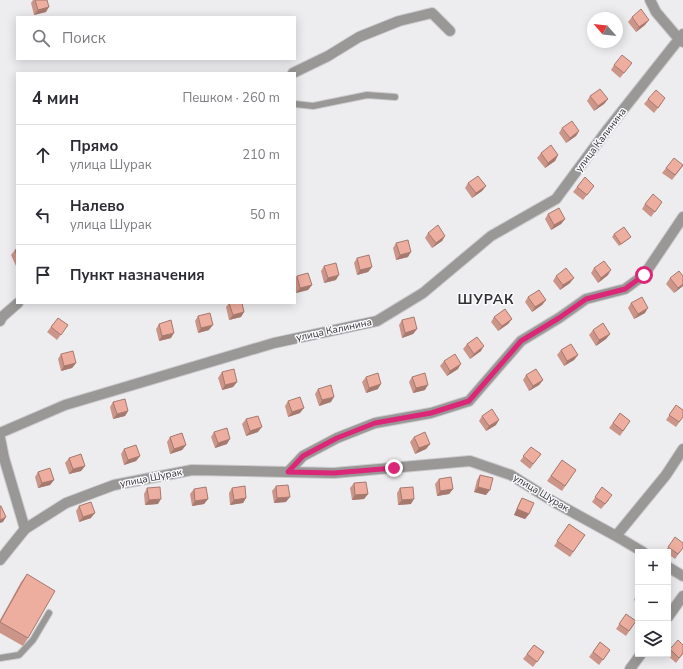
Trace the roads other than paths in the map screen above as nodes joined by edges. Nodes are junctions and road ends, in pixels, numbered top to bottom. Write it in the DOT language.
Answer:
graph roads {
  1 [pos="650,0"];
  2 [pos="450,32"];
  3 [pos="682,38"];
  4 [pos="295,72"];
  5 [pos="395,97"];
  6 [pos="296,104"];
  7 [pos="683,217"];
  8 [pos="17,304"];
  9 [pos="0,321"];
  10 [pos="0,433"];
  11 [pos="0,438"];
  12 [pos="683,449"];
  13 [pos="288,472"];
  14 [pos="25,529"];
  15 [pos="616,536"];
  16 [pos="638,549"];
  17 [pos="0,560"];
  18 [pos="671,569"];
  19 [pos="683,576"];
  20 [pos="683,596"];
  21 [pos="49,613"];
  22 [pos="671,613"];
  23 [pos="639,657"];
  24 [pos="0,658"];
  25 [pos="630,669"];
  1 -- 3 [label="street"];
  2 -- 4 [label="street"];
  3 -- 10 [label="street, улица Калинина"];
  5 -- 6 [label="lane"];
  7 -- 13 [label="street"];
  8 -- 9 [label="street"];
  11 -- 14 [label="street"];
  12 -- 15 [label="street"];
  13 -- 14 [label="street, улица Шурак"];
  13 -- 15 [label="street, улица Шурак"];
  14 -- 17 [label="street, улица Шурак"];
  15 -- 16 [label="street, улица Шурак"];
  18 -- 19 [label="street"];
  20 -- 22 [label="street"];
  21 -- 24 [label="lane"];
  23 -- 25 [label="street"];
}
